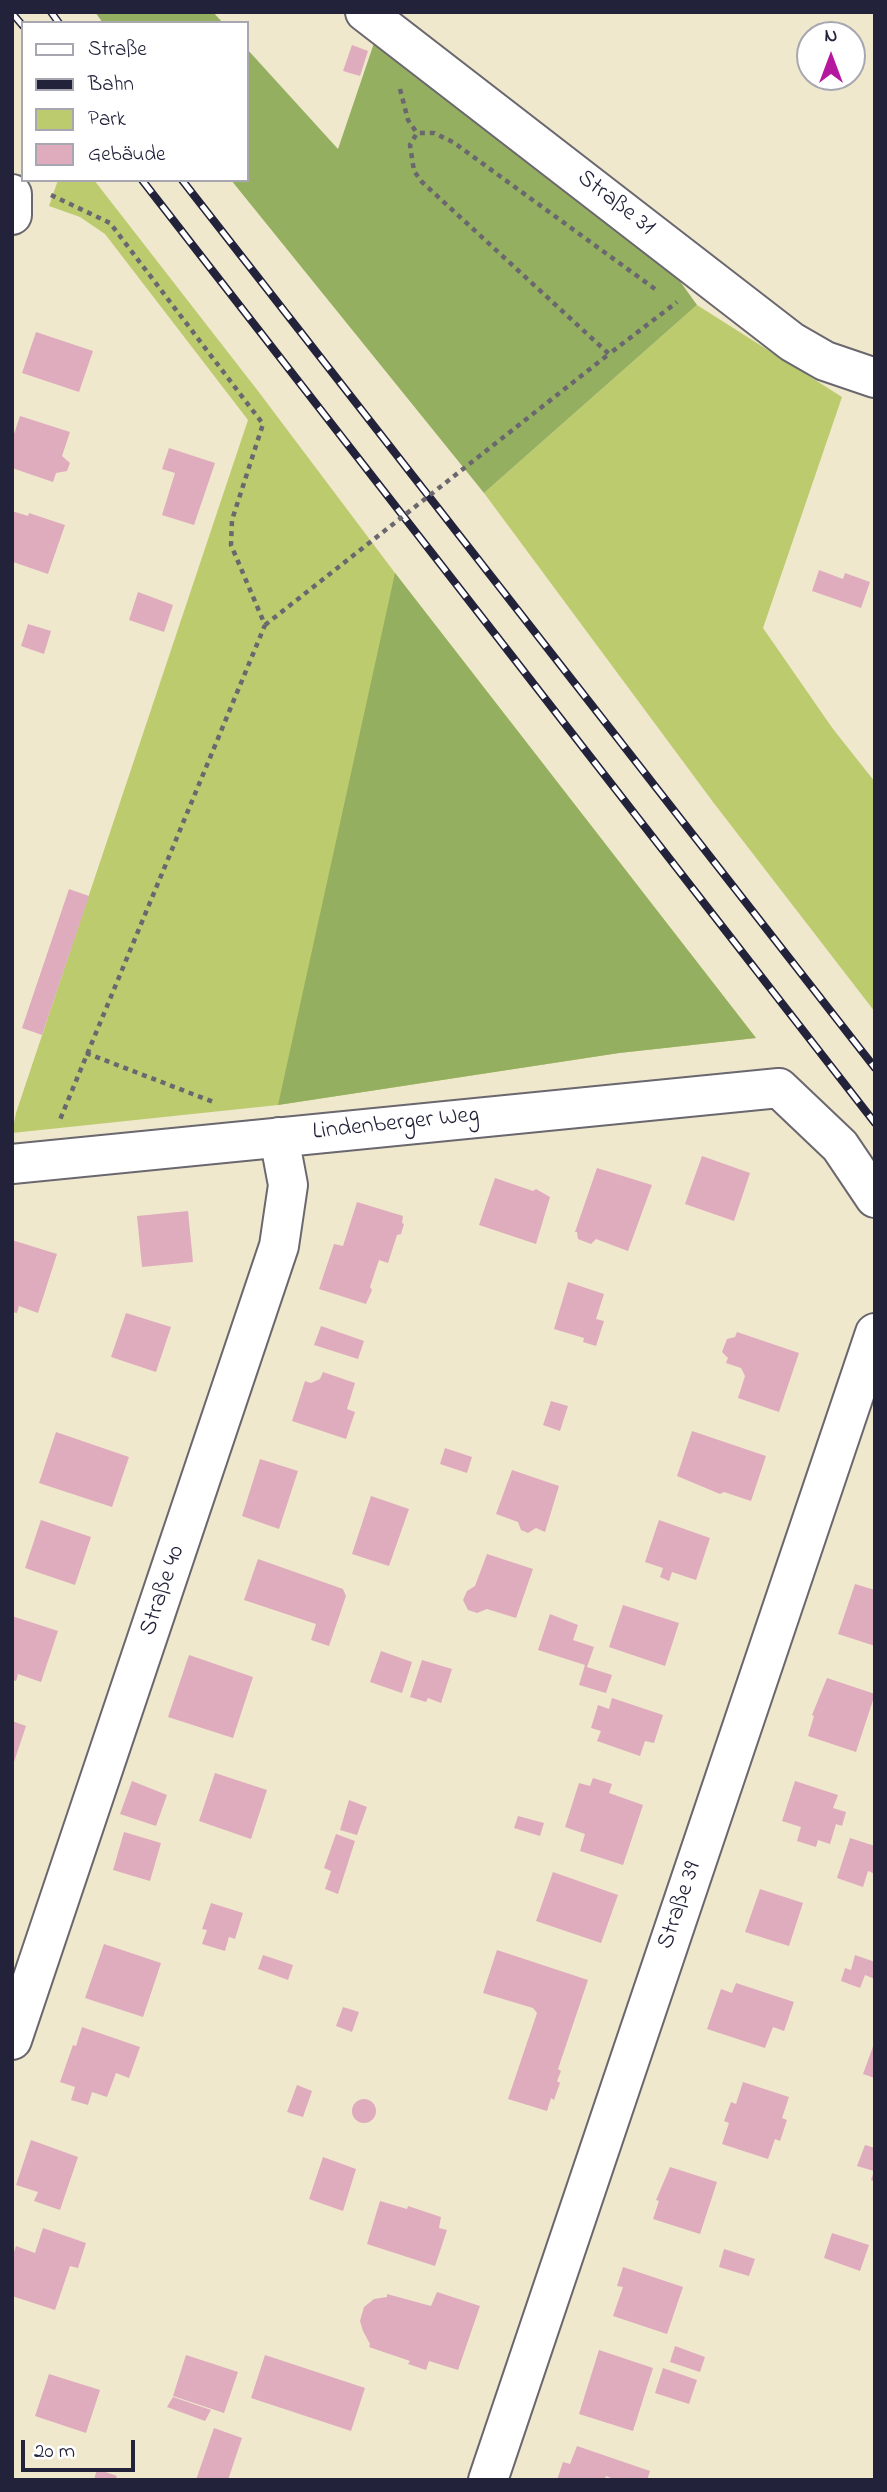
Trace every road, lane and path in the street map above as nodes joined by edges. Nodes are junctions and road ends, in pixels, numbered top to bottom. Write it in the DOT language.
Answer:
graph roads {
  1 [pos="365,12"];
  2 [pos="31,194"];
  3 [pos="12,215"];
  4 [pos="609,354"];
  5 [pos="875,378"];
  6 [pos="265,625"];
  7 [pos="86,1054"];
  8 [pos="226,1108"];
  9 [pos="58,1125"];
  10 [pos="279,1137"];
  11 [pos="12,1164"];
  12 [pos="875,1198"];
  13 [pos="875,1333"];
  14 [pos="12,2040"];
  15 [pos="488,2480"];
  1 -- 5 [label="street, Straße 31"];
  2 -- 3 [label="street"];
  2 -- 6 [label="path"];
  4 -- 4 [label="path"];
  4 -- 6 [label="path, bridge"];
  6 -- 7 [label="path"];
  7 -- 8 [label="path"];
  7 -- 9 [label="path"];
  10 -- 11 [label="street, Lindenberger Weg"];
  10 -- 12 [label="street, Lindenberger Weg"];
  10 -- 14 [label="street, Straße 40"];
  13 -- 15 [label="street, Straße 39"];
}
